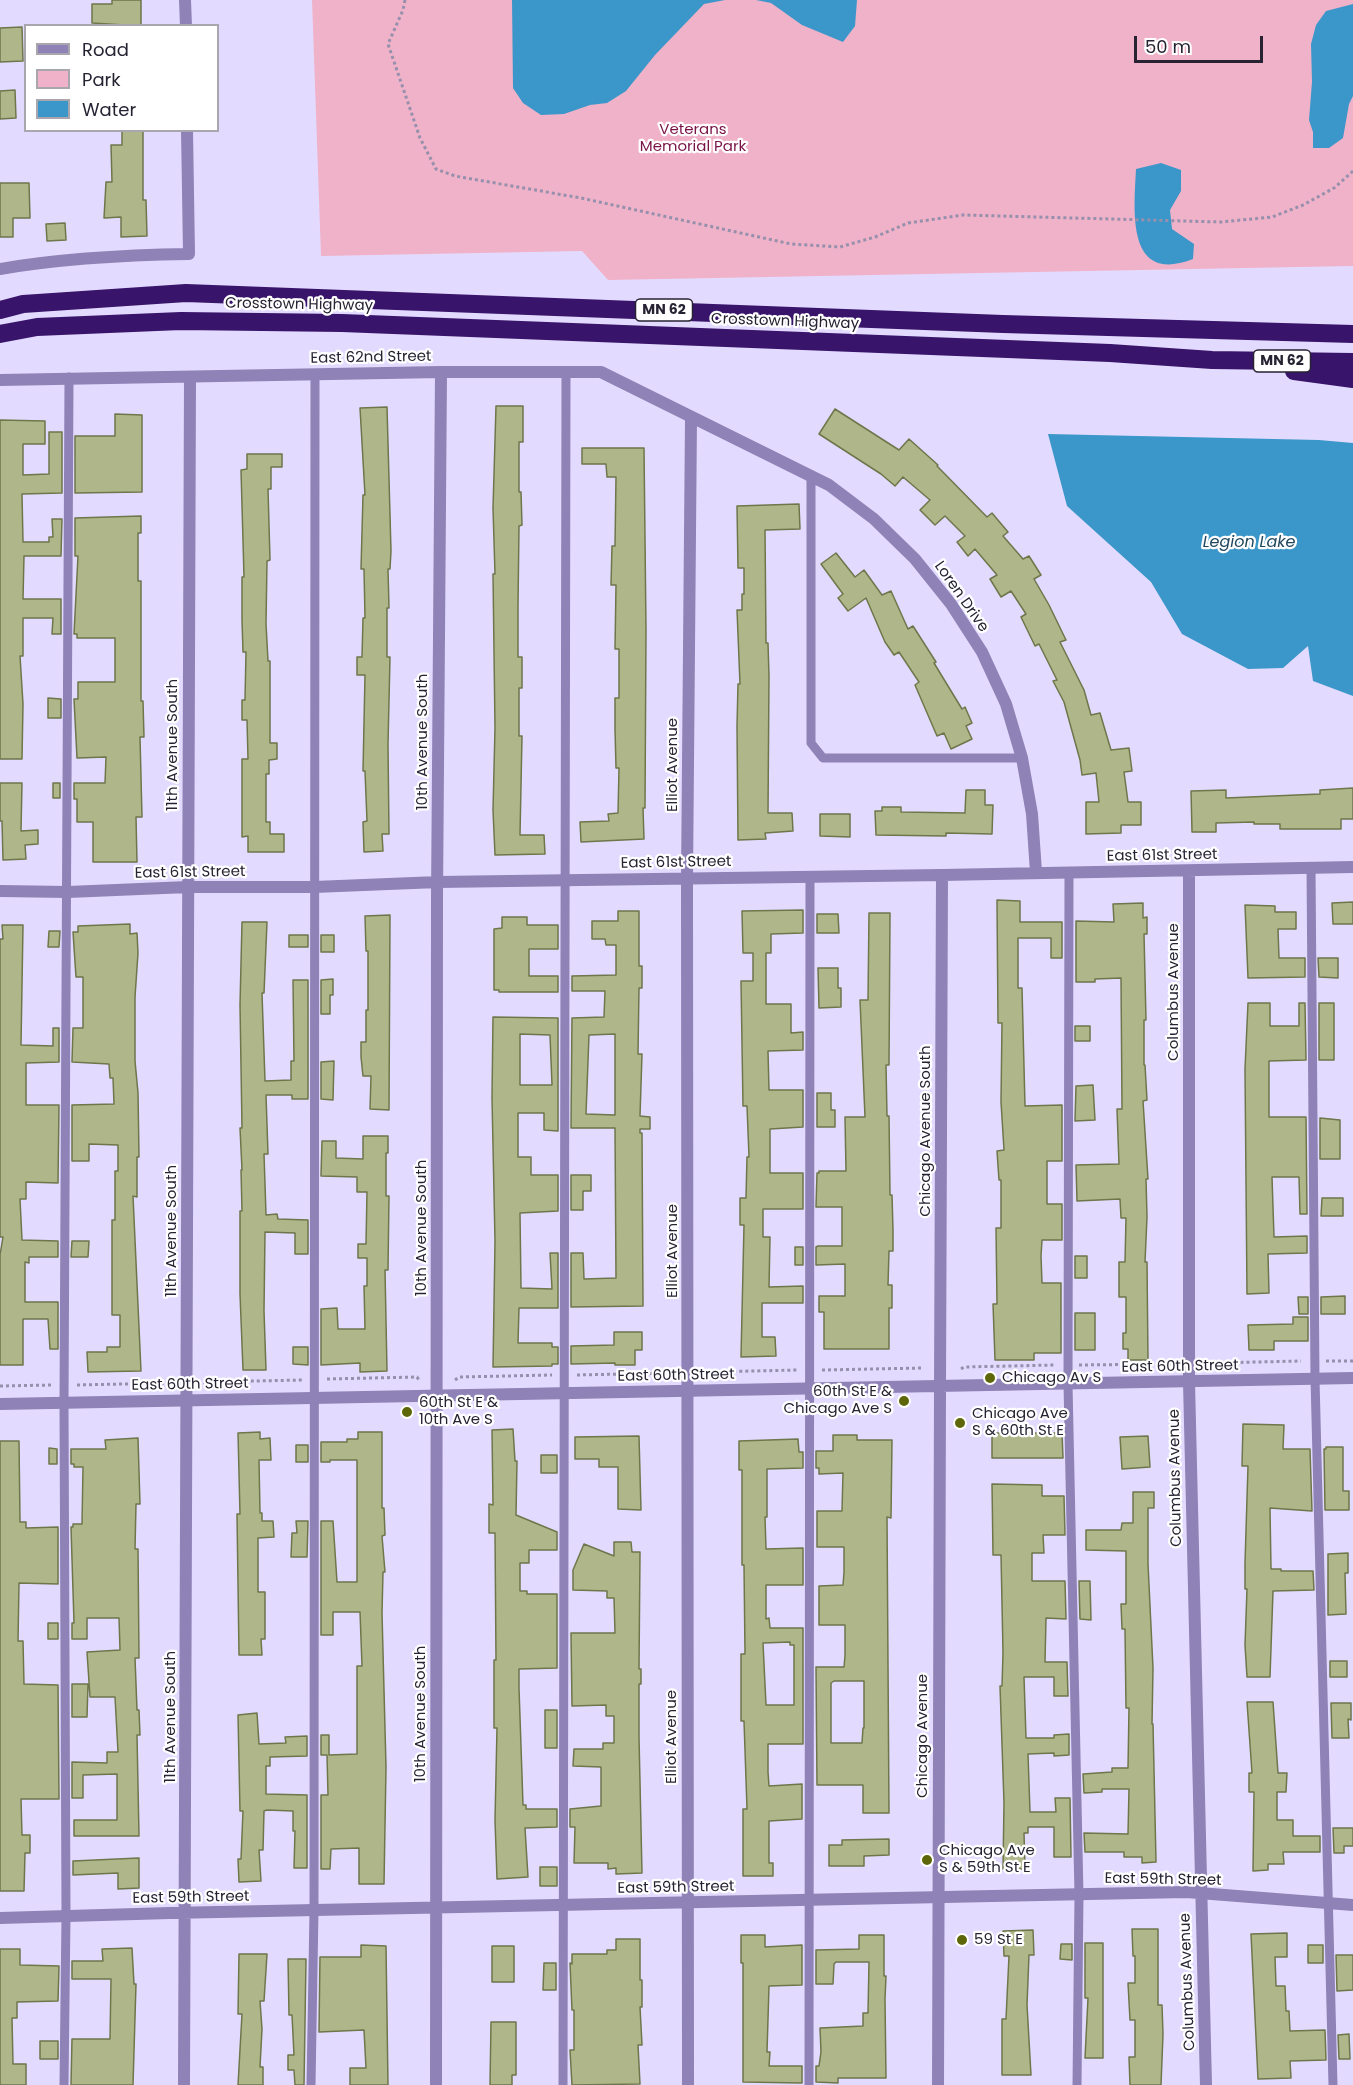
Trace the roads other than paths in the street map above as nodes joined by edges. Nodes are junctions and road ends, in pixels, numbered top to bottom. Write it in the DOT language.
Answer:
graph roads {
  1 [pos="186,0"];
  2 [pos="186,24"];
  3 [pos="187,132"];
  4 [pos="0,269"];
  5 [pos="0,310"];
  6 [pos="0,334"];
  7 [pos="1353,334"];
  8 [pos="1212,360"];
  9 [pos="1353,362"];
  10 [pos="566,371"];
  11 [pos="441,372"];
  12 [pos="315,374"];
  13 [pos="69,377"];
  14 [pos="190,377"];
  15 [pos="1353,379"];
  16 [pos="0,380"];
  17 [pos="691,418"];
  18 [pos="727,435"];
  19 [pos="811,477"];
  20 [pos="1022,758"];
  21 [pos="1311,867"];
  22 [pos="1353,867"];
  23 [pos="1189,871"];
  24 [pos="1036,872"];
  25 [pos="1069,872"];
  26 [pos="942,875"];
  27 [pos="810,876"];
  28 [pos="687,878"];
  29 [pos="565,880"];
  30 [pos="438,882"];
  31 [pos="188,887"];
  32 [pos="314,887"];
  33 [pos="0,891"];
  34 [pos="68,892"];
  35 [pos="1353,1378"];
  36 [pos="1315,1379"];
  37 [pos="1189,1382"];
  38 [pos="1068,1384"];
  39 [pos="940,1387"];
  40 [pos="809,1389"];
  41 [pos="688,1391"];
  42 [pos="565,1393"];
  43 [pos="437,1396"];
  44 [pos="314,1398"];
  45 [pos="187,1400"];
  46 [pos="64,1403"];
  47 [pos="0,1404"];
  48 [pos="1200,1893"];
  49 [pos="1078,1895"];
  50 [pos="938,1897"];
  51 [pos="808,1900"];
  52 [pos="687,1903"];
  53 [pos="1328,1903"];
  54 [pos="564,1905"];
  55 [pos="1353,1905"];
  56 [pos="436,1908"];
  57 [pos="314,1911"];
  58 [pos="185,1912"];
  59 [pos="66,1916"];
  60 [pos="0,1918"];
  61 [pos="64,2085"];
  62 [pos="184,2085"];
  63 [pos="311,2085"];
  64 [pos="436,2085"];
  65 [pos="563,2085"];
  66 [pos="688,2085"];
  67 [pos="809,2085"];
  68 [pos="938,2085"];
  69 [pos="1077,2085"];
  70 [pos="1206,2085"];
  71 [pos="1333,2085"];
  1 -- 2 [label="street"];
  3 -- 4 [label="street"];
  5 -- 7 [label="highway, Crosstown Highway / MN 62"];
  6 -- 8 [label="highway, Crosstown Highway / MN 62"];
  8 -- 9 [label="highway, Crosstown Highway / MN 62"];
  8 -- 15 [label="highway"];
  10 -- 11 [label="street, East 62nd Street"];
  10 -- 17 [label="street, East 62nd Street"];
  10 -- 29 [label="lane"];
  11 -- 12 [label="street, East 62nd Street"];
  11 -- 30 [label="street, 10th Avenue South"];
  12 -- 14 [label="street, East 62nd Street"];
  12 -- 32 [label="lane"];
  13 -- 14 [label="street, East 62nd Street"];
  13 -- 16 [label="street, East 62nd Street"];
  13 -- 34 [label="lane"];
  14 -- 31 [label="street, 11th Avenue South"];
  17 -- 18 [label="street, East 62nd Street"];
  17 -- 28 [label="street, Elliot Avenue"];
  18 -- 19 [label="street, Loren Drive"];
  19 -- 20 [label="street, Loren Drive"];
  19 -- 20 [label="lane"];
  20 -- 24 [label="street, Loren Drive"];
  21 -- 22 [label="street, East 61st Street"];
  21 -- 23 [label="street, East 61st Street"];
  21 -- 36 [label="lane"];
  23 -- 25 [label="street, East 61st Street"];
  23 -- 37 [label="street, Columbus Avenue"];
  24 -- 25 [label="street, East 61st Street"];
  24 -- 26 [label="street, East 61st Street"];
  25 -- 38 [label="lane"];
  26 -- 27 [label="street, East 61st Street"];
  26 -- 39 [label="street, Chicago Avenue South"];
  27 -- 28 [label="street, East 61st Street"];
  27 -- 40 [label="lane"];
  28 -- 29 [label="street, East 61st Street"];
  28 -- 41 [label="street, Elliot Avenue"];
  29 -- 30 [label="street, East 61st Street"];
  29 -- 42 [label="lane"];
  30 -- 32 [label="street, East 61st Street"];
  30 -- 43 [label="street, 10th Avenue South"];
  31 -- 32 [label="street, East 61st Street"];
  31 -- 34 [label="street, East 61st Street"];
  31 -- 45 [label="street, 11th Avenue South"];
  32 -- 44 [label="lane"];
  33 -- 34 [label="street, East 61st Street"];
  34 -- 46 [label="lane"];
  35 -- 36 [label="street, East 60th Street"];
  36 -- 37 [label="street, East 60th Street"];
  36 -- 53 [label="lane"];
  37 -- 38 [label="street, East 60th Street"];
  37 -- 48 [label="street, Columbus Avenue"];
  38 -- 39 [label="street, East 60th Street"];
  38 -- 49 [label="lane"];
  39 -- 40 [label="street, East 60th Street"];
  39 -- 50 [label="street, Chicago Avenue"];
  40 -- 41 [label="street, East 60th Street"];
  40 -- 51 [label="lane"];
  41 -- 42 [label="street, East 60th Street"];
  41 -- 52 [label="street, Elliot Avenue"];
  42 -- 43 [label="street, East 60th Street"];
  42 -- 54 [label="lane"];
  43 -- 44 [label="street, East 60th Street"];
  43 -- 56 [label="street, 10th Avenue South"];
  44 -- 45 [label="street, East 60th Street"];
  44 -- 57 [label="lane"];
  45 -- 46 [label="street, East 60th Street"];
  45 -- 58 [label="street, 11th Avenue South"];
  46 -- 47 [label="street, East 60th Street"];
  46 -- 59 [label="lane"];
  48 -- 49 [label="street, East 59th Street"];
  48 -- 53 [label="street, East 59th Street"];
  48 -- 70 [label="street, Columbus Avenue"];
  49 -- 50 [label="street, East 59th Street"];
  49 -- 69 [label="lane"];
  50 -- 51 [label="street, East 59th Street"];
  50 -- 68 [label="street, Chicago Avenue"];
  51 -- 52 [label="street, East 59th Street"];
  51 -- 67 [label="lane"];
  52 -- 54 [label="street, East 59th Street"];
  52 -- 66 [label="street, Elliot Avenue"];
  53 -- 55 [label="street, East 59th Street"];
  53 -- 71 [label="lane"];
  54 -- 56 [label="street, East 59th Street"];
  54 -- 65 [label="lane"];
  56 -- 57 [label="street, East 59th Street"];
  56 -- 64 [label="street, 10th Avenue South"];
  57 -- 58 [label="street, East 59th Street"];
  57 -- 63 [label="lane"];
  58 -- 59 [label="street, East 59th Street"];
  58 -- 62 [label="street, 11th Avenue South"];
  59 -- 60 [label="street, East 59th Street"];
  59 -- 61 [label="lane"];
}
